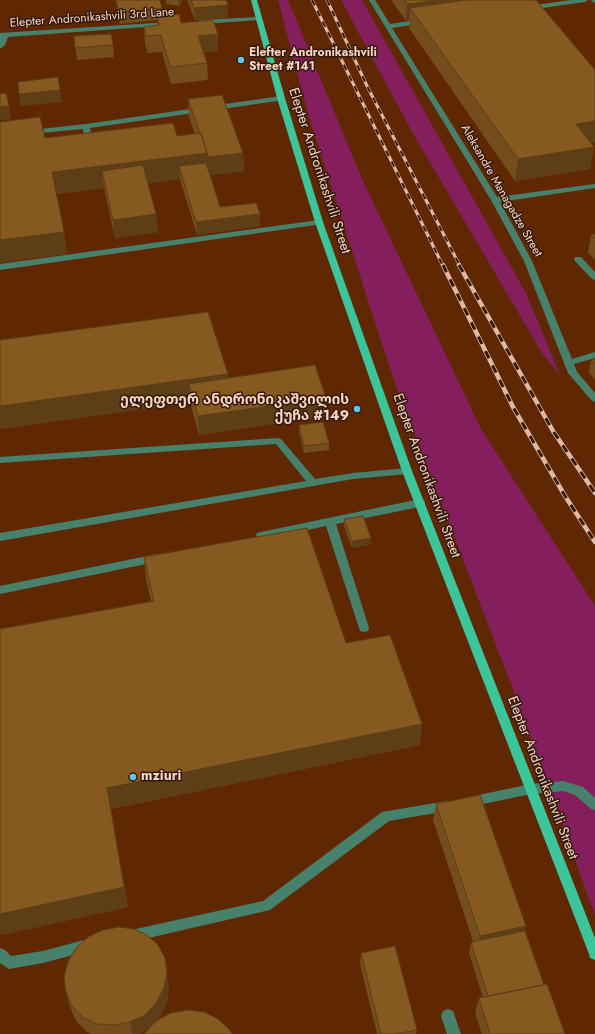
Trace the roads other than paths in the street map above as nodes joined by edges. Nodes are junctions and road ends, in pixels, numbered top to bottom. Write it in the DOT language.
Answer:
graph roads {
  1 [pos="254,0"];
  2 [pos="372,0"];
  3 [pos="585,0"];
  4 [pos="522,8"];
  5 [pos="258,19"];
  6 [pos="428,21"];
  7 [pos="195,23"];
  8 [pos="179,24"];
  9 [pos="389,26"];
  10 [pos="3,35"];
  11 [pos="0,47"];
  12 [pos="281,98"];
  13 [pos="86,126"];
  14 [pos="24,133"];
  15 [pos="90,147"];
  16 [pos="595,186"];
  17 [pos="495,200"];
  18 [pos="319,222"];
  19 [pos="578,259"];
  20 [pos="0,266"];
  21 [pos="595,277"];
  22 [pos="595,355"];
  23 [pos="569,363"];
  24 [pos="595,399"];
  25 [pos="0,460"];
  26 [pos="407,471"];
  27 [pos="312,483"];
  28 [pos="420,503"];
  29 [pos="330,522"];
  30 [pos="0,537"];
  31 [pos="253,538"];
  32 [pos="169,555"];
  33 [pos="0,590"];
  34 [pos="364,628"];
  35 [pos="531,790"];
  36 [pos="595,805"];
  37 [pos="123,938"];
  38 [pos="100,942"];
  39 [pos="0,954"];
  40 [pos="595,954"];
  41 [pos="448,1016"];
  42 [pos="454,1034"];
  1 -- 5 [label="main road, Elepter Andronikashvili Street"];
  2 -- 9 [label="street, Aleksandre Managadze Street"];
  3 -- 4 [label="street"];
  5 -- 7 [label="street, Elepter Andronikashvili 3rd Lane"];
  5 -- 12 [label="main road, Elepter Andronikashvili Street"];
  6 -- 9 [label="street"];
  8 -- 10 [label="street, Elepter Andronikashvili 3rd Lane"];
  9 -- 17 [label="street, Aleksandre Managadze Street"];
  10 -- 11 [label="street"];
  12 -- 13 [label="street"];
  12 -- 18 [label="main road, Elepter Andronikashvili Street"];
  13 -- 14 [label="street"];
  13 -- 15 [label="street"];
  16 -- 17 [label="street"];
  17 -- 23 [label="street, Aleksandre Managadze Street"];
  18 -- 20 [label="street"];
  18 -- 26 [label="main road, Elepter Andronikashvili Street"];
  19 -- 21 [label="street"];
  22 -- 23 [label="street"];
  23 -- 24 [label="street, Aleksandre Managadze Street"];
  25 -- 27 [label="street"];
  26 -- 27 [label="street"];
  26 -- 28 [label="main road, Elepter Andronikashvili Street"];
  27 -- 30 [label="street"];
  28 -- 29 [label="street"];
  28 -- 35 [label="main road, Elepter Andronikashvili Street"];
  29 -- 31 [label="street"];
  29 -- 34 [label="street"];
  32 -- 33 [label="street"];
  35 -- 36 [label="street"];
  35 -- 37 [label="street"];
  35 -- 40 [label="main road, Elepter Andronikashvili Street"];
  38 -- 39 [label="street"];
  41 -- 42 [label="street"];
}
